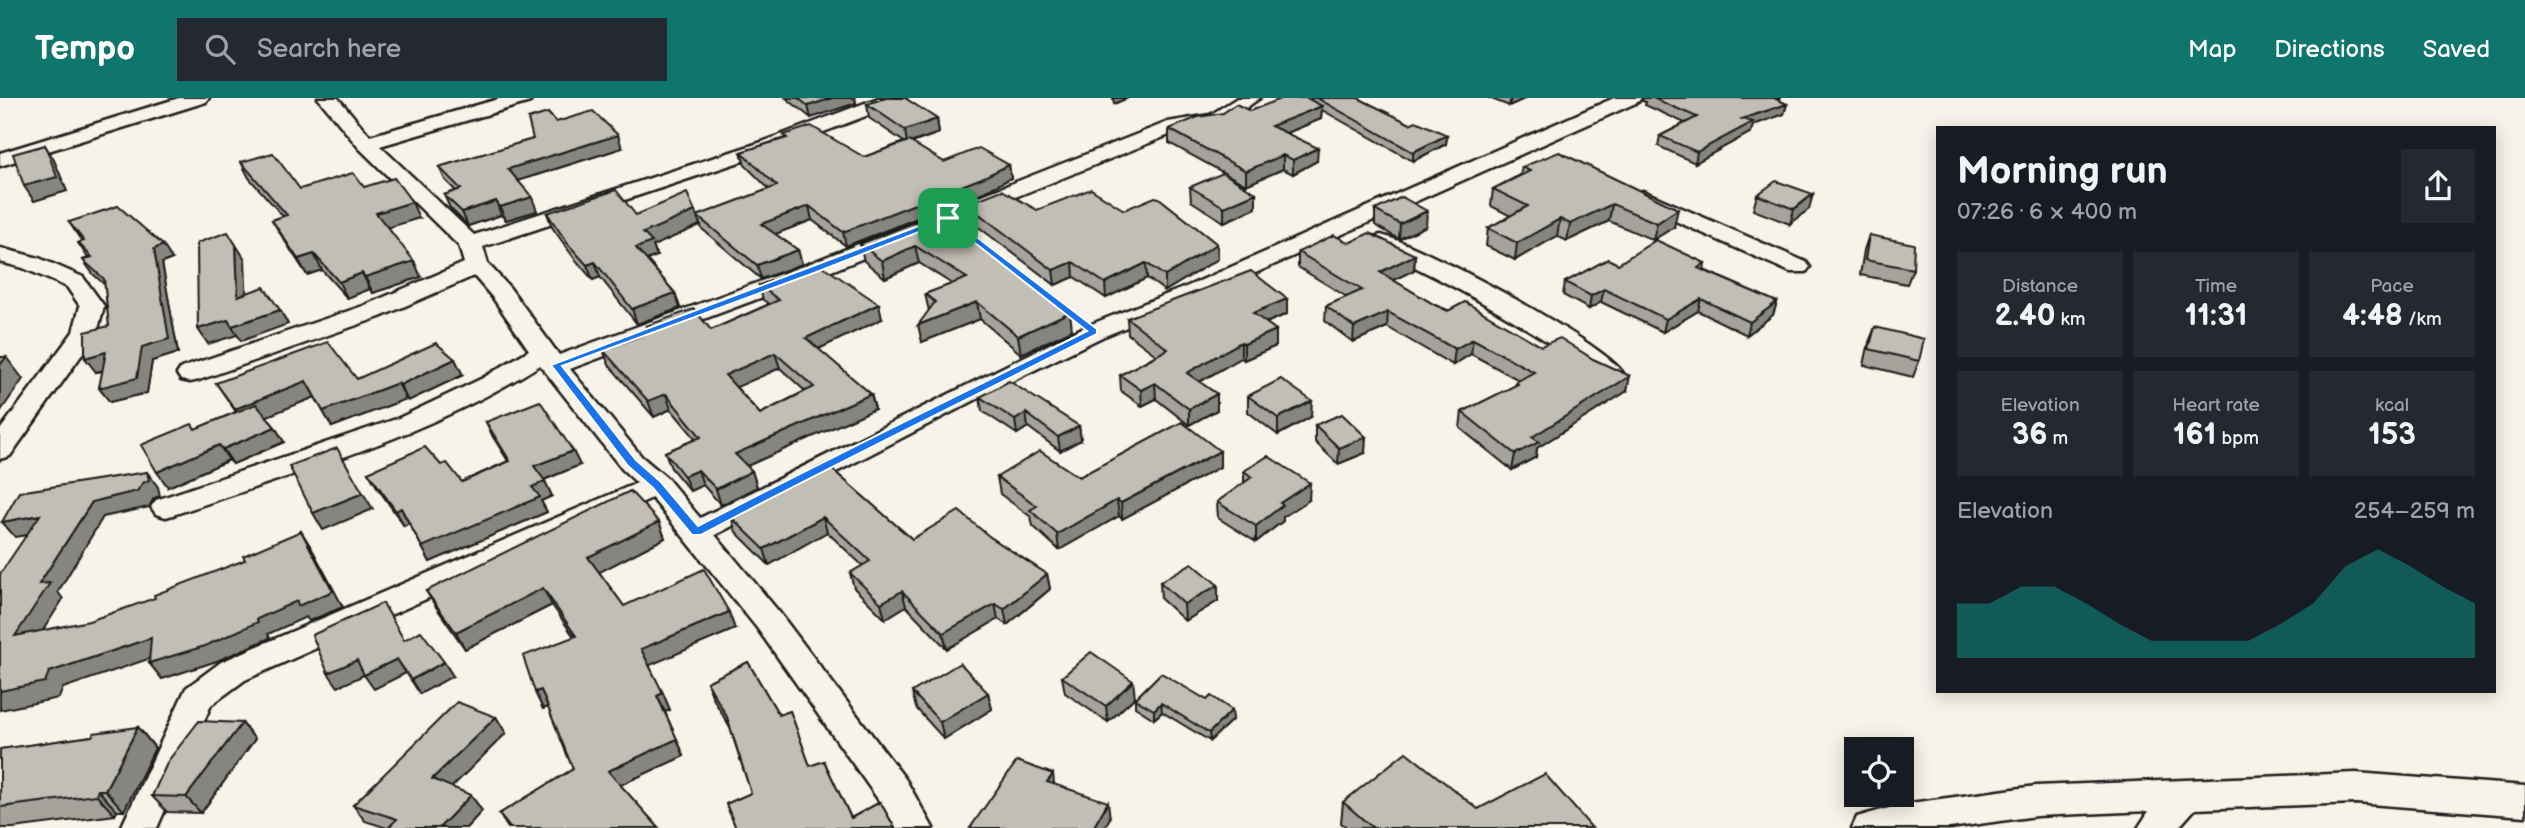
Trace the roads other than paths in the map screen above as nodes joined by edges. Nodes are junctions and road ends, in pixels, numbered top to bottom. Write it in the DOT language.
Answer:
graph roads {
  1 [pos="199,98"];
  2 [pos="328,98"];
  3 [pos="523,98"];
  4 [pos="896,98"];
  5 [pos="1250,98"];
  6 [pos="1631,98"];
  7 [pos="1523,143"];
  8 [pos="366,144"];
  9 [pos="1548,154"];
  10 [pos="0,160"];
  11 [pos="1623,188"];
  12 [pos="1343,224"];
  13 [pos="0,255"];
  14 [pos="473,255"];
  15 [pos="1797,267"];
  16 [pos="550,358"];
  17 [pos="1610,373"];
  18 [pos="190,374"];
  19 [pos="0,450"];
  20 [pos="657,485"];
  21 [pos="166,508"];
  22 [pos="696,532"];
  23 [pos="2186,794"];
  24 [pos="2525,801"];
  25 [pos="139,828"];
  26 [pos="915,828"];
  27 [pos="1870,828"];
  28 [pos="2156,828"];
  1 -- 10 [label="street"];
  2 -- 8 [label="street"];
  3 -- 8 [label="street"];
  4 -- 14 [label="street"];
  5 -- 16 [label="street"];
  6 -- 7 [label="street"];
  7 -- 9 [label="street"];
  7 -- 12 [label="street"];
  8 -- 14 [label="street"];
  11 -- 15 [label="street"];
  12 -- 17 [label="street"];
  12 -- 22 [label="street"];
  13 -- 19 [label="street"];
  14 -- 16 [label="street"];
  14 -- 18 [label="street"];
  16 -- 20 [label="street"];
  16 -- 21 [label="street"];
  20 -- 22 [label="street"];
  20 -- 25 [label="street"];
  22 -- 26 [label="street"];
  23 -- 24 [label="street"];
  23 -- 27 [label="street"];
  23 -- 28 [label="street"];
}
